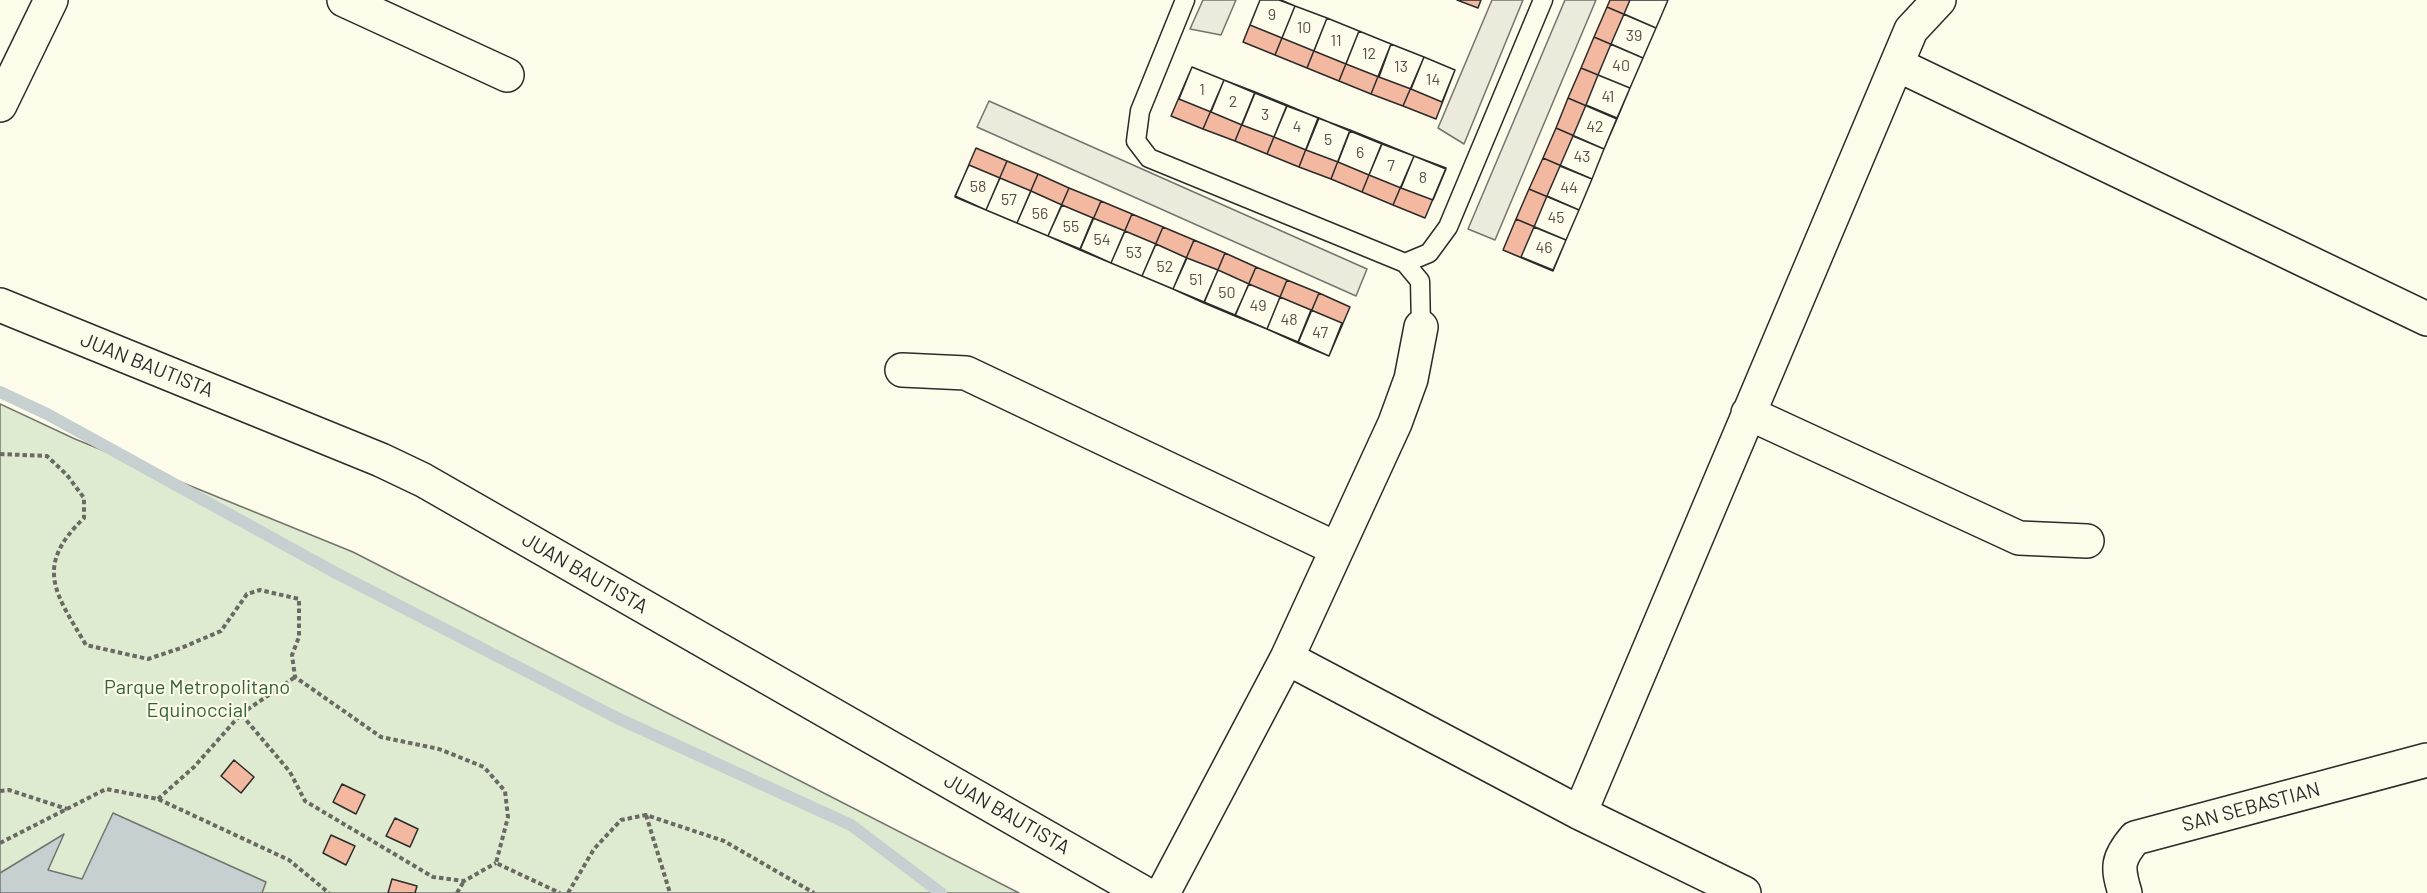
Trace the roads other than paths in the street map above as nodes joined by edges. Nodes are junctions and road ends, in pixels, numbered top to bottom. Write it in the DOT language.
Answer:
graph roads {
  1 [pos="51,0"];
  2 [pos="344,0"];
  3 [pos="1185,0"];
  4 [pos="1543,0"];
  5 [pos="1939,0"];
  6 [pos="1898,65"];
  7 [pos="507,75"];
  8 [pos="0,105"];
  9 [pos="1405,263"];
  10 [pos="0,306"];
  11 [pos="2427,319"];
  12 [pos="1421,327"];
  13 [pos="902,370"];
  14 [pos="1748,413"];
  15 [pos="2087,541"];
  16 [pos="1337,549"];
  17 [pos="1287,658"];
  18 [pos="2427,760"];
  19 [pos="1580,813"];
  20 [pos="1144,893"];
  21 [pos="1163,893"];
  22 [pos="1744,893"];
  23 [pos="2125,893"];
  1 -- 8 [label="street"];
  2 -- 7 [label="street"];
  3 -- 9 [label="lane"];
  4 -- 9 [label="lane"];
  5 -- 6 [label="street"];
  6 -- 11 [label="street"];
  6 -- 14 [label="street"];
  9 -- 12 [label="lane"];
  10 -- 20 [label="street, JUAN BAUTISTA"];
  12 -- 16 [label="street"];
  13 -- 16 [label="street"];
  14 -- 15 [label="street"];
  14 -- 19 [label="street"];
  16 -- 17 [label="street"];
  17 -- 19 [label="street"];
  17 -- 21 [label="street"];
  18 -- 23 [label="street, SAN SEBASTIAN"];
  19 -- 22 [label="street"];
}
